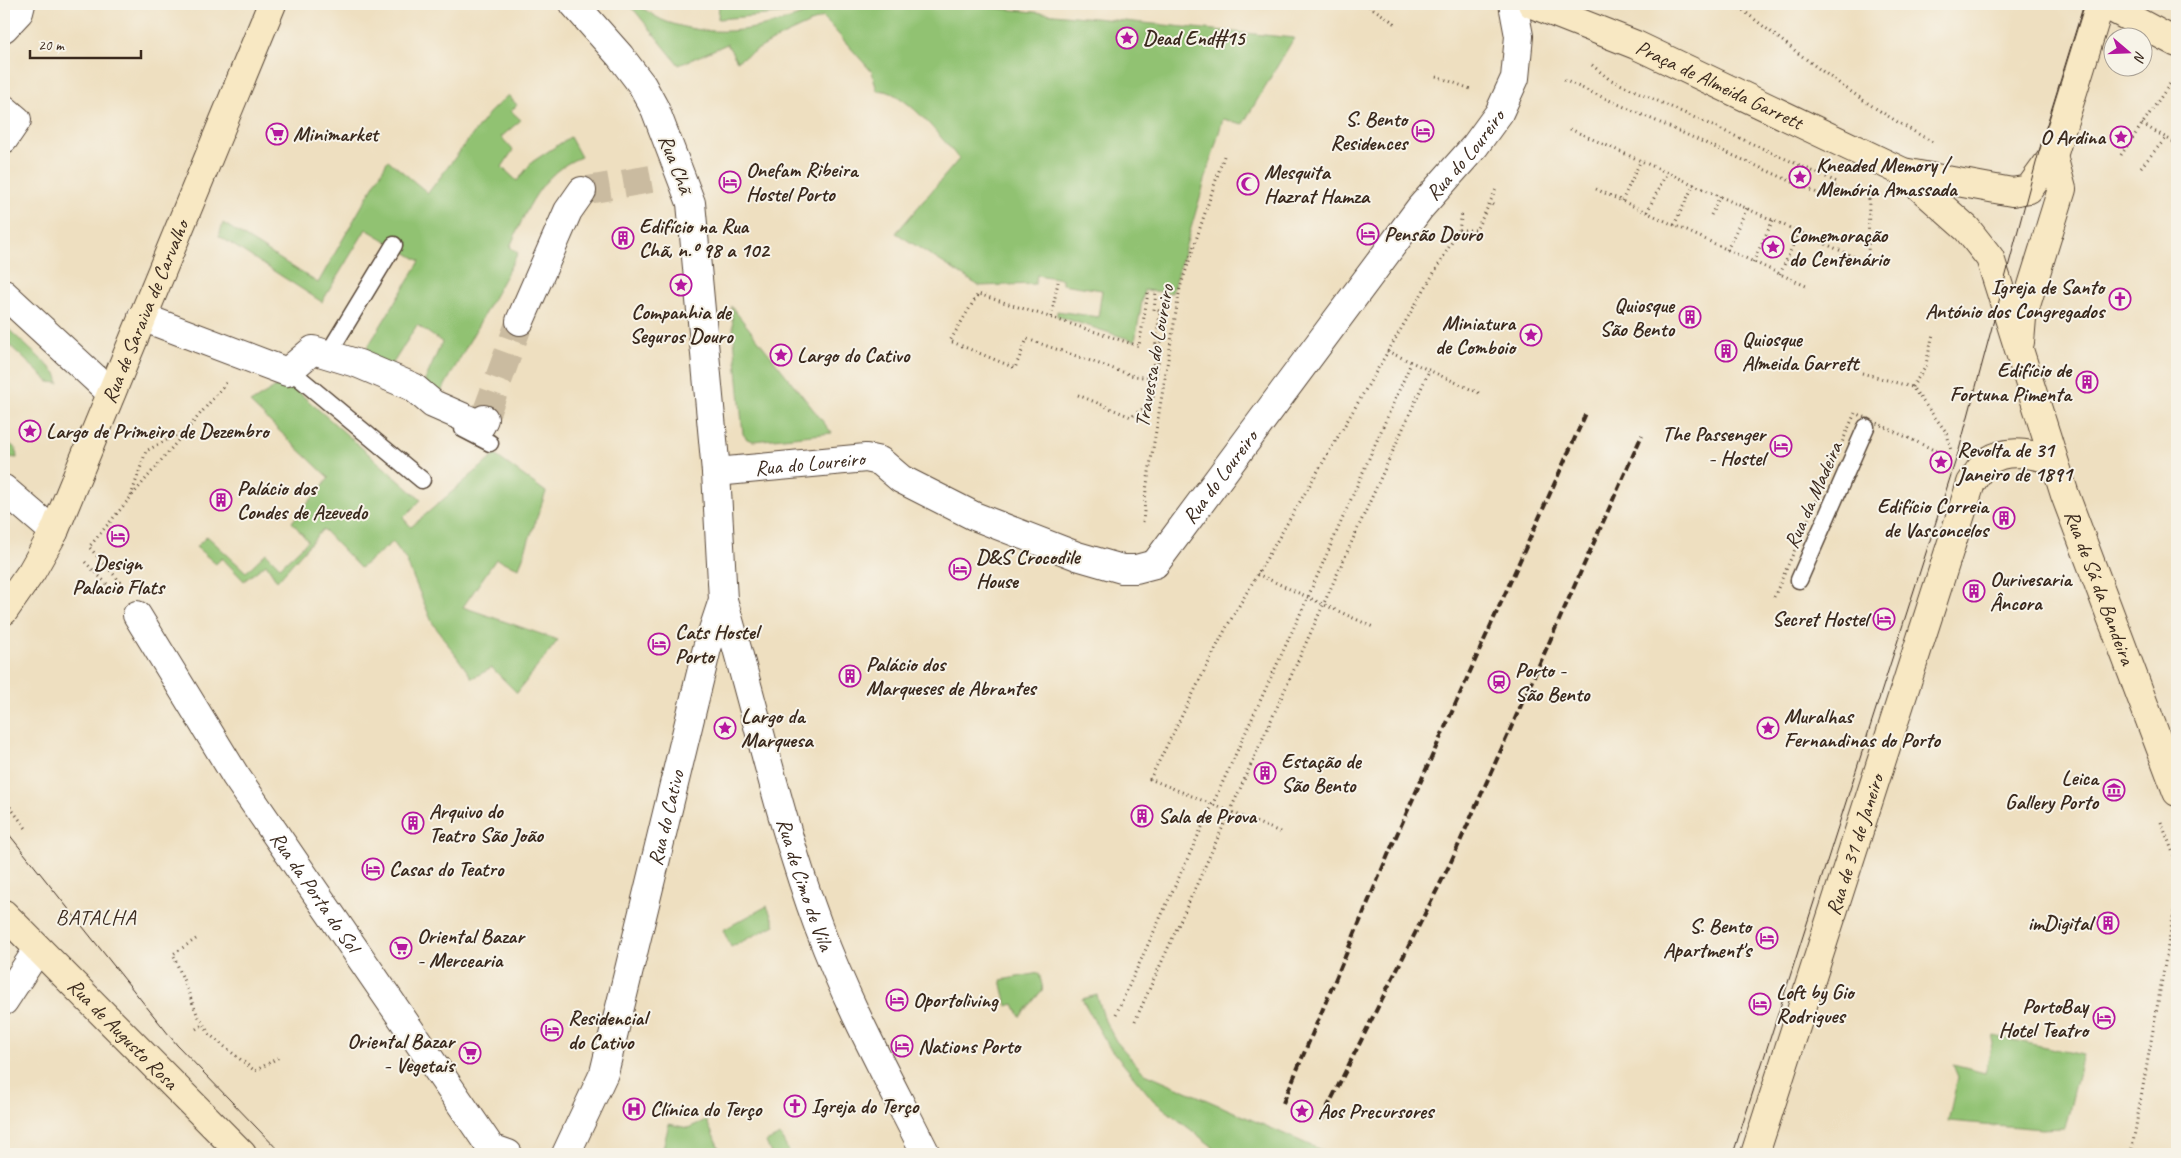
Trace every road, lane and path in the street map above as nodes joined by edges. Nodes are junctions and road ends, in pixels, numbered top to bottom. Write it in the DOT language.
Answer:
graph roads {
  1 [pos="21,4"];
  2 [pos="272,4"];
  3 [pos="574,4"];
  4 [pos="1513,4"];
  5 [pos="1532,4"];
  6 [pos="1735,4"];
  7 [pos="2100,4"];
  8 [pos="2104,4"];
  9 [pos="1369,6"];
  10 [pos="1396,24"];
  11 [pos="4,28"];
  12 [pos="2177,43"];
  13 [pos="1588,62"];
  14 [pos="2176,75"];
  15 [pos="1436,76"];
  16 [pos="1564,80"];
  17 [pos="1468,88"];
  18 [pos="4,108"];
  19 [pos="2142,124"];
  20 [pos="1570,129"];
  21 [pos="2166,138"];
  22 [pos="4,139"];
  23 [pos="1938,144"];
  24 [pos="2177,144"];
  25 [pos="1225,153"];
  26 [pos="2121,155"];
  27 [pos="2053,156"];
  28 [pos="1641,160"];
  29 [pos="2141,167"];
  30 [pos="1667,172"];
  31 [pos="1903,172"];
  32 [pos="1694,184"];
  33 [pos="1497,187"];
  34 [pos="1596,189"];
  35 [pos="582,191"];
  36 [pos="1720,196"];
  37 [pos="1869,198"];
  38 [pos="1491,200"];
  39 [pos="1622,201"];
  40 [pos="1493,205"];
  41 [pos="1747,208"];
  42 [pos="1463,211"];
  43 [pos="1647,212"];
  44 [pos="1711,215"];
  45 [pos="1773,220"];
  46 [pos="1674,225"];
  47 [pos="1459,230"];
  48 [pos="1799,232"];
  49 [pos="394,245"];
  50 [pos="1726,250"];
  51 [pos="1753,262"];
  52 [pos="1780,274"];
  53 [pos="1058,282"];
  54 [pos="1806,286"];
  55 [pos="1156,292"];
  56 [pos="1148,293"];
  57 [pos="4,294"];
  58 [pos="142,317"];
  59 [pos="1051,317"];
  60 [pos="520,321"];
  61 [pos="1933,334"];
  62 [pos="1161,342"];
  63 [pos="1387,351"];
  64 [pos="2020,352"];
  65 [pos="328,354"];
  66 [pos="1411,363"];
  67 [pos="1430,371"];
  68 [pos="287,372"];
  69 [pos="1862,373"];
  70 [pos="1152,378"];
  71 [pos="226,383"];
  72 [pos="1912,386"];
  73 [pos="111,393"];
  74 [pos="1480,393"];
  75 [pos="1078,395"];
  76 [pos="1149,399"];
  77 [pos="1866,427"];
  78 [pos="187,430"];
  79 [pos="487,431"];
  80 [pos="1947,433"];
  81 [pos="2053,460"];
  82 [pos="1948,464"];
  83 [pos="716,472"];
  84 [pos="422,480"];
  85 [pos="4,489"];
  86 [pos="130,499"];
  87 [pos="54,532"];
  88 [pos="85,562"];
  89 [pos="1155,564"];
  90 [pos="1257,574"];
  91 [pos="1799,580"];
  92 [pos="1308,597"];
  93 [pos="1774,597"];
  94 [pos="723,600"];
  95 [pos="1324,604"];
  96 [pos="132,610"];
  97 [pos="4,611"];
  98 [pos="1373,626"];
  99 [pos="2177,792"];
  100 [pos="4,799"];
  101 [pos="1212,804"];
  102 [pos="1230,812"];
  103 [pos="2160,820"];
  104 [pos="28,831"];
  105 [pos="1280,832"];
  106 [pos="2177,863"];
  107 [pos="2177,895"];
  108 [pos="4,914"];
  109 [pos="196,939"];
  110 [pos="38,949"];
  111 [pos="4,1001"];
  112 [pos="1116,1014"];
  113 [pos="1135,1021"];
  114 [pos="204,1024"];
  115 [pos="196,1029"];
  116 [pos="281,1056"];
  117 [pos="242,1154"];
  118 [pos="508,1154"];
  119 [pos="566,1154"];
  120 [pos="926,1154"];
  121 [pos="1755,1154"];
  122 [pos="2131,1154"];
  1 -- 11 [label="street"];
  2 -- 58 [label="main road, Rua de Saraiva de Carvalho"];
  3 -- 83 [label="street, Rua Chã"];
  4 -- 89 [label="street, Rua do Loureiro"];
  5 -- 31 [label="main road, Praça de Almeida Garrett"];
  6 -- 23 [label="path"];
  7 -- 27 [label="main road, Praça de Almeida Garrett"];
  8 -- 12 [label="main road"];
  9 -- 10 [label="path"];
  13 -- 16 [label="path"];
  14 -- 19 [label="path"];
  15 -- 17 [label="path"];
  18 -- 22 [label="street"];
  19 -- 21 [label="path"];
  19 -- 26 [label="path"];
  20 -- 28 [label="path"];
  21 -- 24 [label="path"];
  21 -- 29 [label="path"];
  25 -- 89 [label="path, Travessa do Loureiro"];
  27 -- 31 [label="main road, Praça de Almeida Garrett"];
  27 -- 64 [label="main road"];
  28 -- 30 [label="path"];
  28 -- 39 [label="path"];
  30 -- 32 [label="path"];
  30 -- 43 [label="path"];
  31 -- 64 [label="main road, Praça de Almeida Garrett"];
  32 -- 36 [label="path"];
  32 -- 46 [label="path"];
  33 -- 38 [label="path"];
  34 -- 39 [label="path"];
  35 -- 60 [label="street"];
  36 -- 41 [label="path"];
  36 -- 44 [label="path"];
  37 -- 48 [label="path"];
  39 -- 43 [label="path"];
  40 -- 47 [label="path"];
  41 -- 45 [label="path"];
  41 -- 50 [label="path"];
  42 -- 47 [label="path"];
  43 -- 46 [label="path"];
  45 -- 48 [label="path"];
  45 -- 51 [label="path"];
  46 -- 50 [label="path"];
  47 -- 63 [label="path"];
  48 -- 52 [label="path"];
  49 -- 65 [label="lane"];
  50 -- 51 [label="path"];
  51 -- 52 [label="path"];
  52 -- 54 [label="path"];
  53 -- 59 [label="path"];
  55 -- 70 [label="path"];
  56 -- 59 [label="path"];
  57 -- 73 [label="street"];
  58 -- 68 [label="street"];
  58 -- 73 [label="main road, Rua de Saraiva de Carvalho"];
  59 -- 70 [label="path"];
  61 -- 72 [label="path"];
  62 -- 76 [label="path"];
  63 -- 66 [label="path"];
  63 -- 90 [label="path"];
  64 -- 81 [label="main road, Rua de Sá da Bandeira"];
  65 -- 68 [label="street"];
  65 -- 79 [label="street"];
  66 -- 67 [label="path"];
  66 -- 92 [label="path"];
  67 -- 74 [label="path"];
  67 -- 95 [label="path"];
  68 -- 84 [label="lane"];
  69 -- 72 [label="path"];
  70 -- 76 [label="path"];
  71 -- 78 [label="path"];
  72 -- 80 [label="path"];
  73 -- 87 [label="main road, Rua de Saraiva de Carvalho"];
  75 -- 76 [label="path"];
  77 -- 91 [label="lane, Rua da Madeira"];
  78 -- 86 [label="path"];
  78 -- 86 [label="path"];
  81 -- 99 [label="main road, Rua de Sá da Bandeira"];
  81 -- 121 [label="main road, Rua de 31 de Janeiro"];
  82 -- 93 [label="path, bridge"];
  83 -- 89 [label="street, Rua do Loureiro"];
  83 -- 94 [label="street, Rua do Cativo"];
  85 -- 87 [label="street"];
  86 -- 96 [label="path"];
  87 -- 97 [label="main road, Rua de Saraiva de Carvalho"];
  88 -- 96 [label="path"];
  90 -- 92 [label="path"];
  90 -- 101 [label="path"];
  92 -- 95 [label="path"];
  92 -- 101 [label="path"];
  94 -- 119 [label="street, Rua do Cativo"];
  94 -- 120 [label="street, Rua de Cimo de Vila"];
  95 -- 98 [label="path"];
  95 -- 102 [label="path"];
  96 -- 118 [label="street, Rua da Porta do Sol"];
  100 -- 104 [label="path"];
  101 -- 102 [label="path"];
  101 -- 112 [label="path"];
  102 -- 105 [label="path"];
  102 -- 113 [label="path"];
  103 -- 106 [label="path"];
  107 -- 122 [label="path"];
  108 -- 110 [label="main road, Rua de Augusto Rosa"];
  109 -- 114 [label="path"];
  110 -- 111 [label="street"];
  110 -- 117 [label="main road, Rua de Augusto Rosa"];
  114 -- 115 [label="path"];
  114 -- 116 [label="path"];
}
